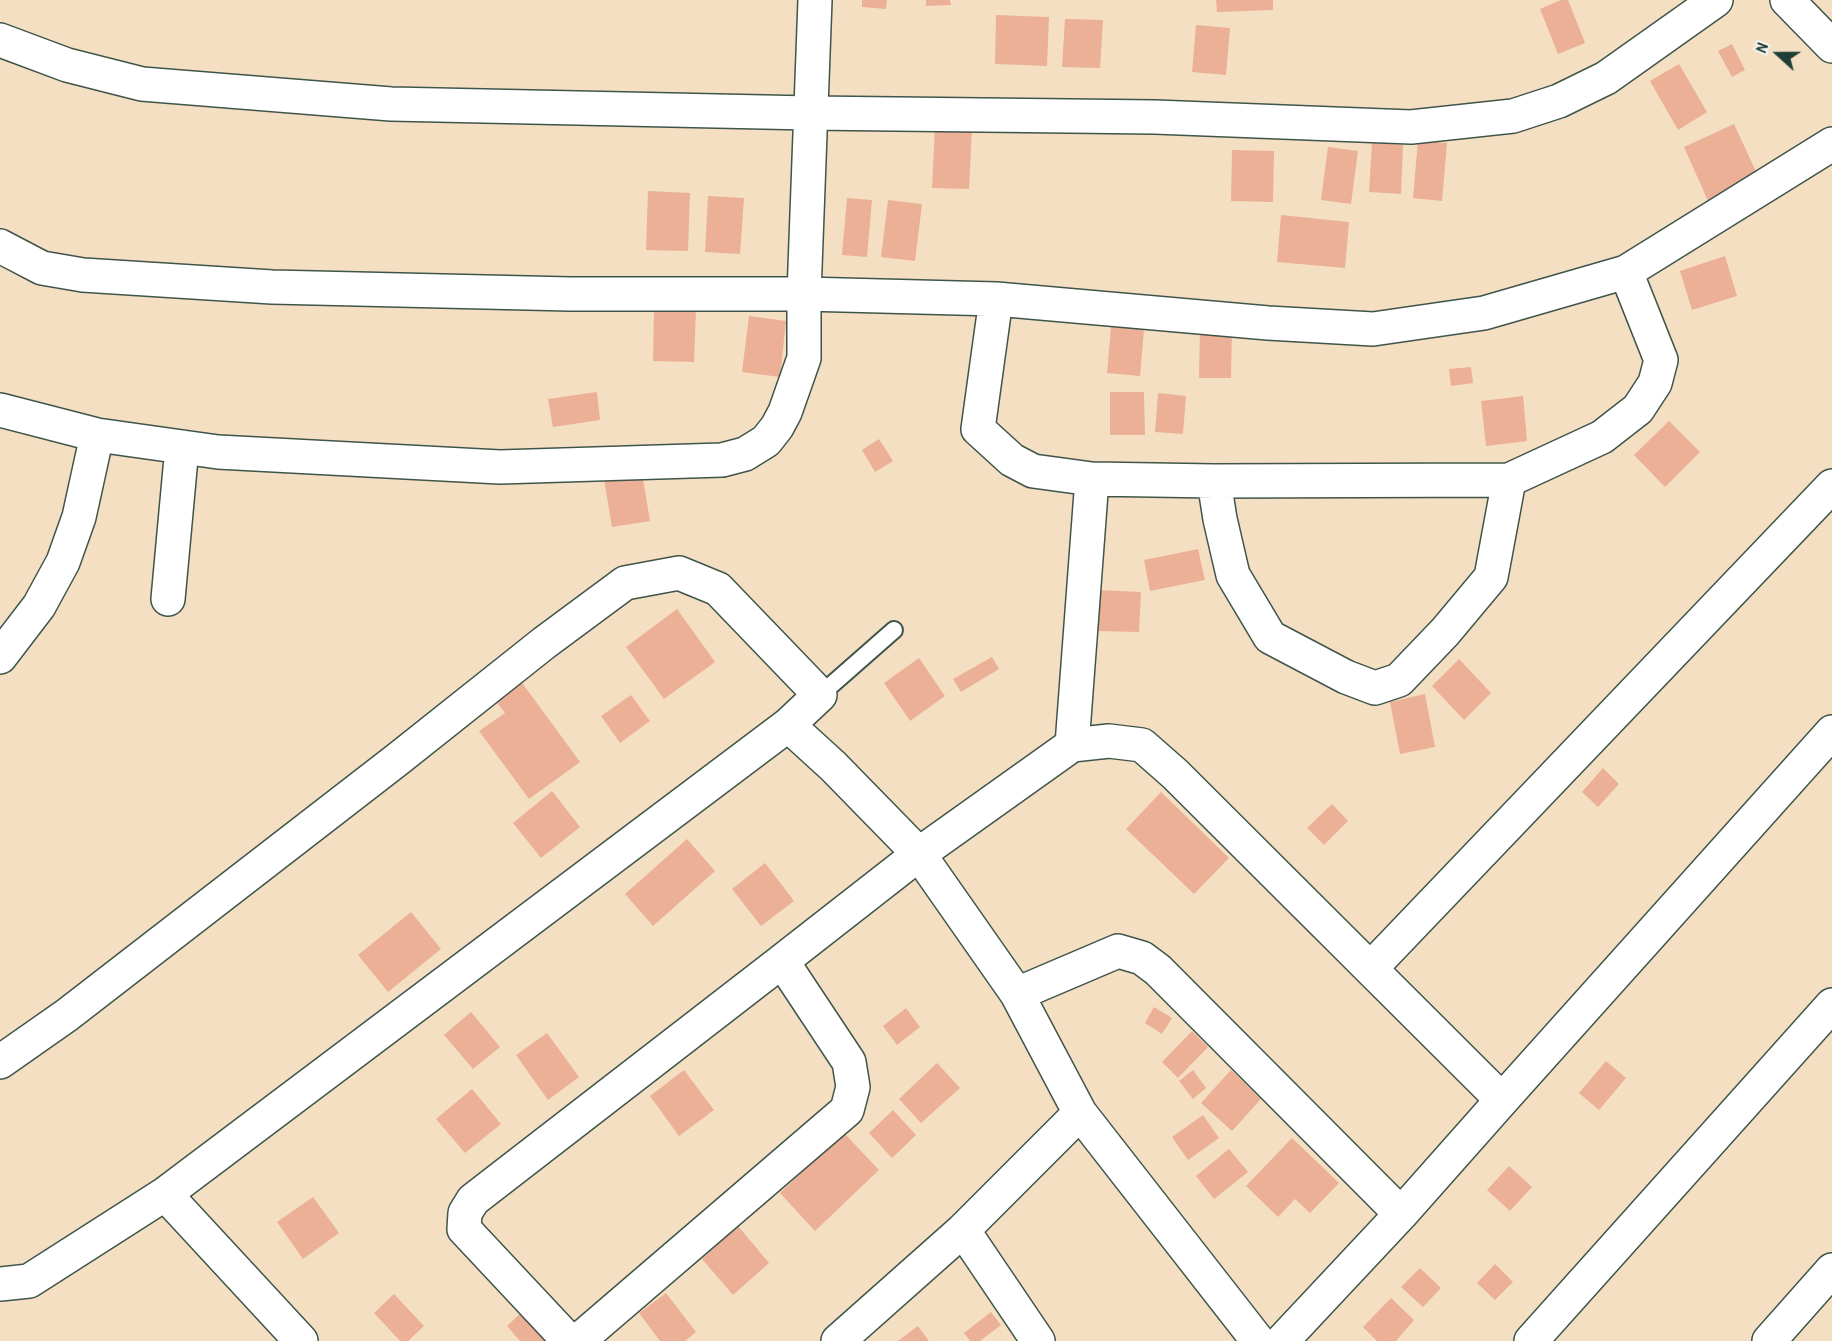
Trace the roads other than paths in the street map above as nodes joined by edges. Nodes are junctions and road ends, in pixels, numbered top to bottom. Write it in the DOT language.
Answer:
graph roads {
  1 [pos="814,0"];
  2 [pos="1716,0"];
  3 [pos="1787,0"];
  4 [pos="0,40"];
  5 [pos="1832,46"];
  6 [pos="810,113"];
  7 [pos="1832,144"];
  8 [pos="0,246"];
  9 [pos="1626,272"];
  10 [pos="804,294"];
  11 [pos="996,299"];
  12 [pos="0,410"];
  13 [pos="97,435"];
  14 [pos="182,447"];
  15 [pos="1092,479"];
  16 [pos="1509,480"];
  17 [pos="1214,481"];
  18 [pos="1832,486"];
  19 [pos="168,599"];
  20 [pos="894,630"];
  21 [pos="0,657"];
  22 [pos="820,695"];
  23 [pos="788,725"];
  24 [pos="1832,732"];
  25 [pos="1072,745"];
  26 [pos="919,854"];
  27 [pos="782,961"];
  28 [pos="1371,968"];
  29 [pos="1017,994"];
  30 [pos="1832,1005"];
  31 [pos="0,1062"];
  32 [pos="1502,1100"];
  33 [pos="1080,1113"];
  34 [pos="165,1194"];
  35 [pos="1401,1215"];
  36 [pos="963,1230"];
  37 [pos="1832,1270"];
  38 [pos="0,1284"];
  39 [pos="301,1341"];
  40 [pos="569,1341"];
  41 [pos="578,1341"];
  42 [pos="838,1341"];
  43 [pos="1038,1341"];
  44 [pos="1258,1341"];
  45 [pos="1282,1341"];
  46 [pos="1531,1341"];
  47 [pos="1769,1341"];
  1 -- 6 [label="street"];
  2 -- 6 [label="street"];
  3 -- 5 [label="street"];
  4 -- 6 [label="street"];
  6 -- 10 [label="street"];
  7 -- 9 [label="street"];
  8 -- 10 [label="street"];
  9 -- 11 [label="street"];
  9 -- 16 [label="street"];
  10 -- 11 [label="street"];
  10 -- 14 [label="street"];
  11 -- 15 [label="street"];
  12 -- 13 [label="street"];
  13 -- 14 [label="street"];
  13 -- 21 [label="street"];
  14 -- 19 [label="street"];
  15 -- 17 [label="street"];
  15 -- 25 [label="street"];
  16 -- 17 [label="street"];
  16 -- 17 [label="street"];
  18 -- 28 [label="street"];
  20 -- 22 [label="lane"];
  22 -- 23 [label="street"];
  22 -- 31 [label="street"];
  23 -- 26 [label="street"];
  23 -- 34 [label="street"];
  24 -- 32 [label="street"];
  25 -- 26 [label="street"];
  25 -- 28 [label="street"];
  26 -- 27 [label="street"];
  26 -- 29 [label="street"];
  27 -- 40 [label="street"];
  27 -- 41 [label="street"];
  28 -- 32 [label="street"];
  29 -- 33 [label="street"];
  29 -- 35 [label="street"];
  30 -- 46 [label="street"];
  32 -- 35 [label="street"];
  33 -- 36 [label="street"];
  33 -- 44 [label="street"];
  34 -- 38 [label="street"];
  34 -- 39 [label="street"];
  35 -- 45 [label="street"];
  36 -- 42 [label="street"];
  36 -- 43 [label="street"];
  37 -- 47 [label="street"];
}
